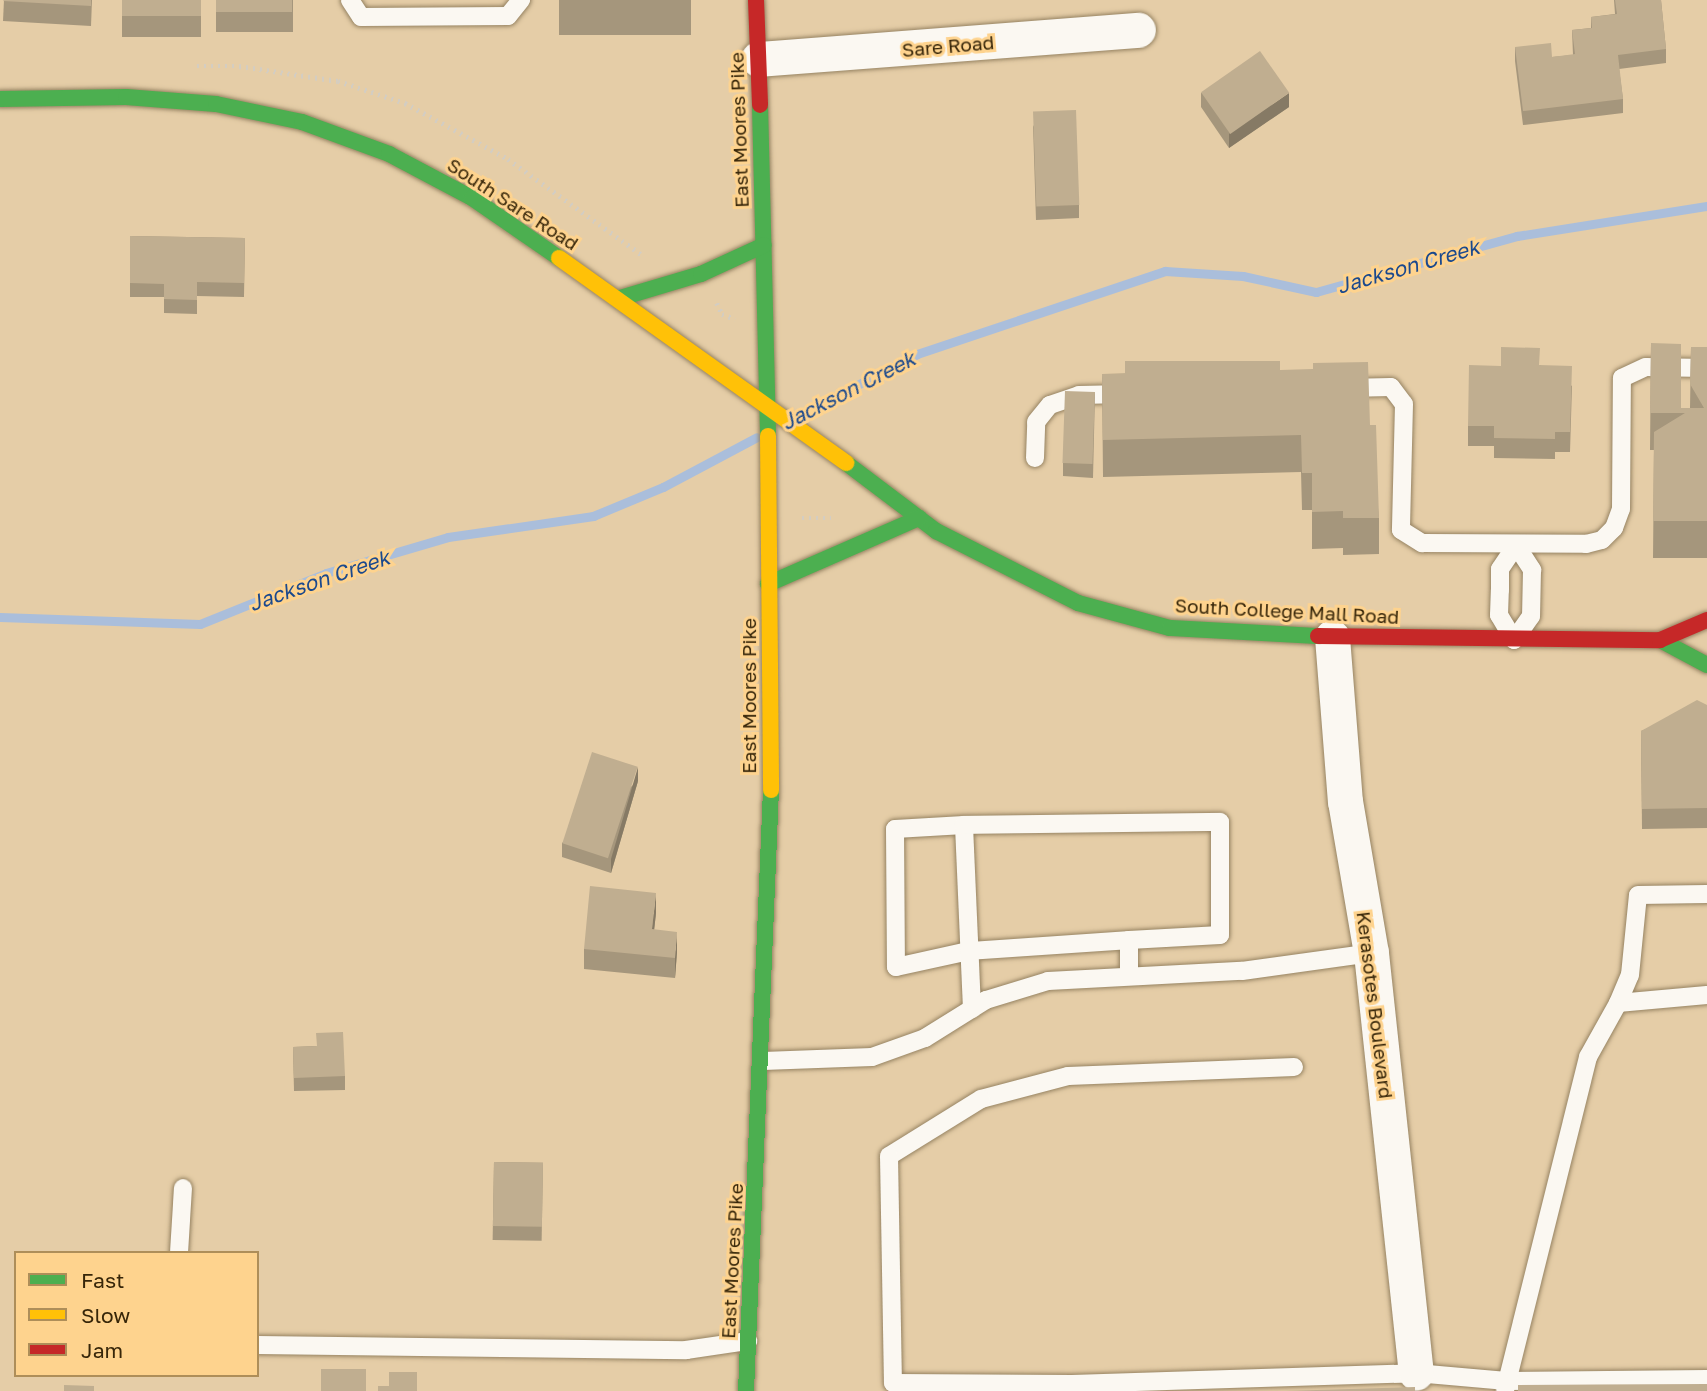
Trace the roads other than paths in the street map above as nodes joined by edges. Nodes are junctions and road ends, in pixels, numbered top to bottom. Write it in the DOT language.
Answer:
graph roads {
  1 [pos="350,0"];
  2 [pos="521,0"];
  3 [pos="756,0"];
  4 [pos="1139,30"];
  5 [pos="758,59"];
  6 [pos="0,99"];
  7 [pos="764,245"];
  8 [pos="617,299"];
  9 [pos="1707,368"];
  10 [pos="1323,389"];
  11 [pos="1147,393"];
  12 [pos="763,396"];
  13 [pos="1035,458"];
  14 [pos="919,518"];
  15 [pos="1516,545"];
  16 [pos="768,584"];
  17 [pos="1707,620"];
  18 [pos="1332,637"];
  19 [pos="1514,639"];
  20 [pos="1660,639"];
  21 [pos="1707,664"];
  22 [pos="964,825"];
  23 [pos="1707,894"];
  24 [pos="1129,940"];
  25 [pos="969,951"];
  26 [pos="1371,953"];
  27 [pos="1129,976"];
  28 [pos="1707,995"];
  29 [pos="1618,1003"];
  30 [pos="972,1009"];
  31 [pos="763,1061"];
  32 [pos="1294,1067"];
  33 [pos="183,1188"];
  34 [pos="179,1251"];
  35 [pos="748,1341"];
  36 [pos="259,1346"];
  37 [pos="1416,1373"];
  38 [pos="1707,1379"];
  39 [pos="1506,1386"];
  40 [pos="746,1391"];
  1 -- 2 [label="lane"];
  3 -- 5 [label="main road, East Moores Pike"];
  4 -- 5 [label="street, Sare Road"];
  5 -- 7 [label="main road, East Moores Pike"];
  6 -- 8 [label="main road, South Sare Road"];
  7 -- 8 [label="main road"];
  7 -- 12 [label="main road, East Moores Pike"];
  8 -- 12 [label="main road, South Sare Road"];
  9 -- 15 [label="lane"];
  10 -- 15 [label="lane"];
  11 -- 13 [label="lane"];
  12 -- 14 [label="main road, South College Mall Road"];
  12 -- 16 [label="main road, East Moores Pike"];
  14 -- 16 [label="main road"];
  14 -- 18 [label="main road, South College Mall Road"];
  15 -- 19 [label="lane"];
  15 -- 19 [label="lane"];
  16 -- 31 [label="main road, East Moores Pike"];
  17 -- 20 [label="main road, South College Mall Road"];
  18 -- 19 [label="main road, South College Mall Road"];
  18 -- 26 [label="street, Kerasotes Boulevard"];
  19 -- 20 [label="main road, South College Mall Road"];
  20 -- 21 [label="main road"];
  22 -- 24 [label="lane"];
  22 -- 25 [label="lane"];
  22 -- 25 [label="lane"];
  23 -- 29 [label="lane"];
  24 -- 25 [label="lane"];
  24 -- 27 [label="lane"];
  25 -- 30 [label="lane"];
  26 -- 27 [label="lane"];
  26 -- 37 [label="street, Kerasotes Boulevard"];
  27 -- 30 [label="lane"];
  28 -- 29 [label="lane"];
  29 -- 39 [label="lane"];
  30 -- 31 [label="lane"];
  31 -- 35 [label="main road, East Moores Pike"];
  32 -- 37 [label="lane"];
  33 -- 34 [label="lane"];
  35 -- 36 [label="lane"];
  35 -- 40 [label="main road, East Moores Pike"];
  37 -- 39 [label="lane"];
  38 -- 39 [label="lane"];
}
